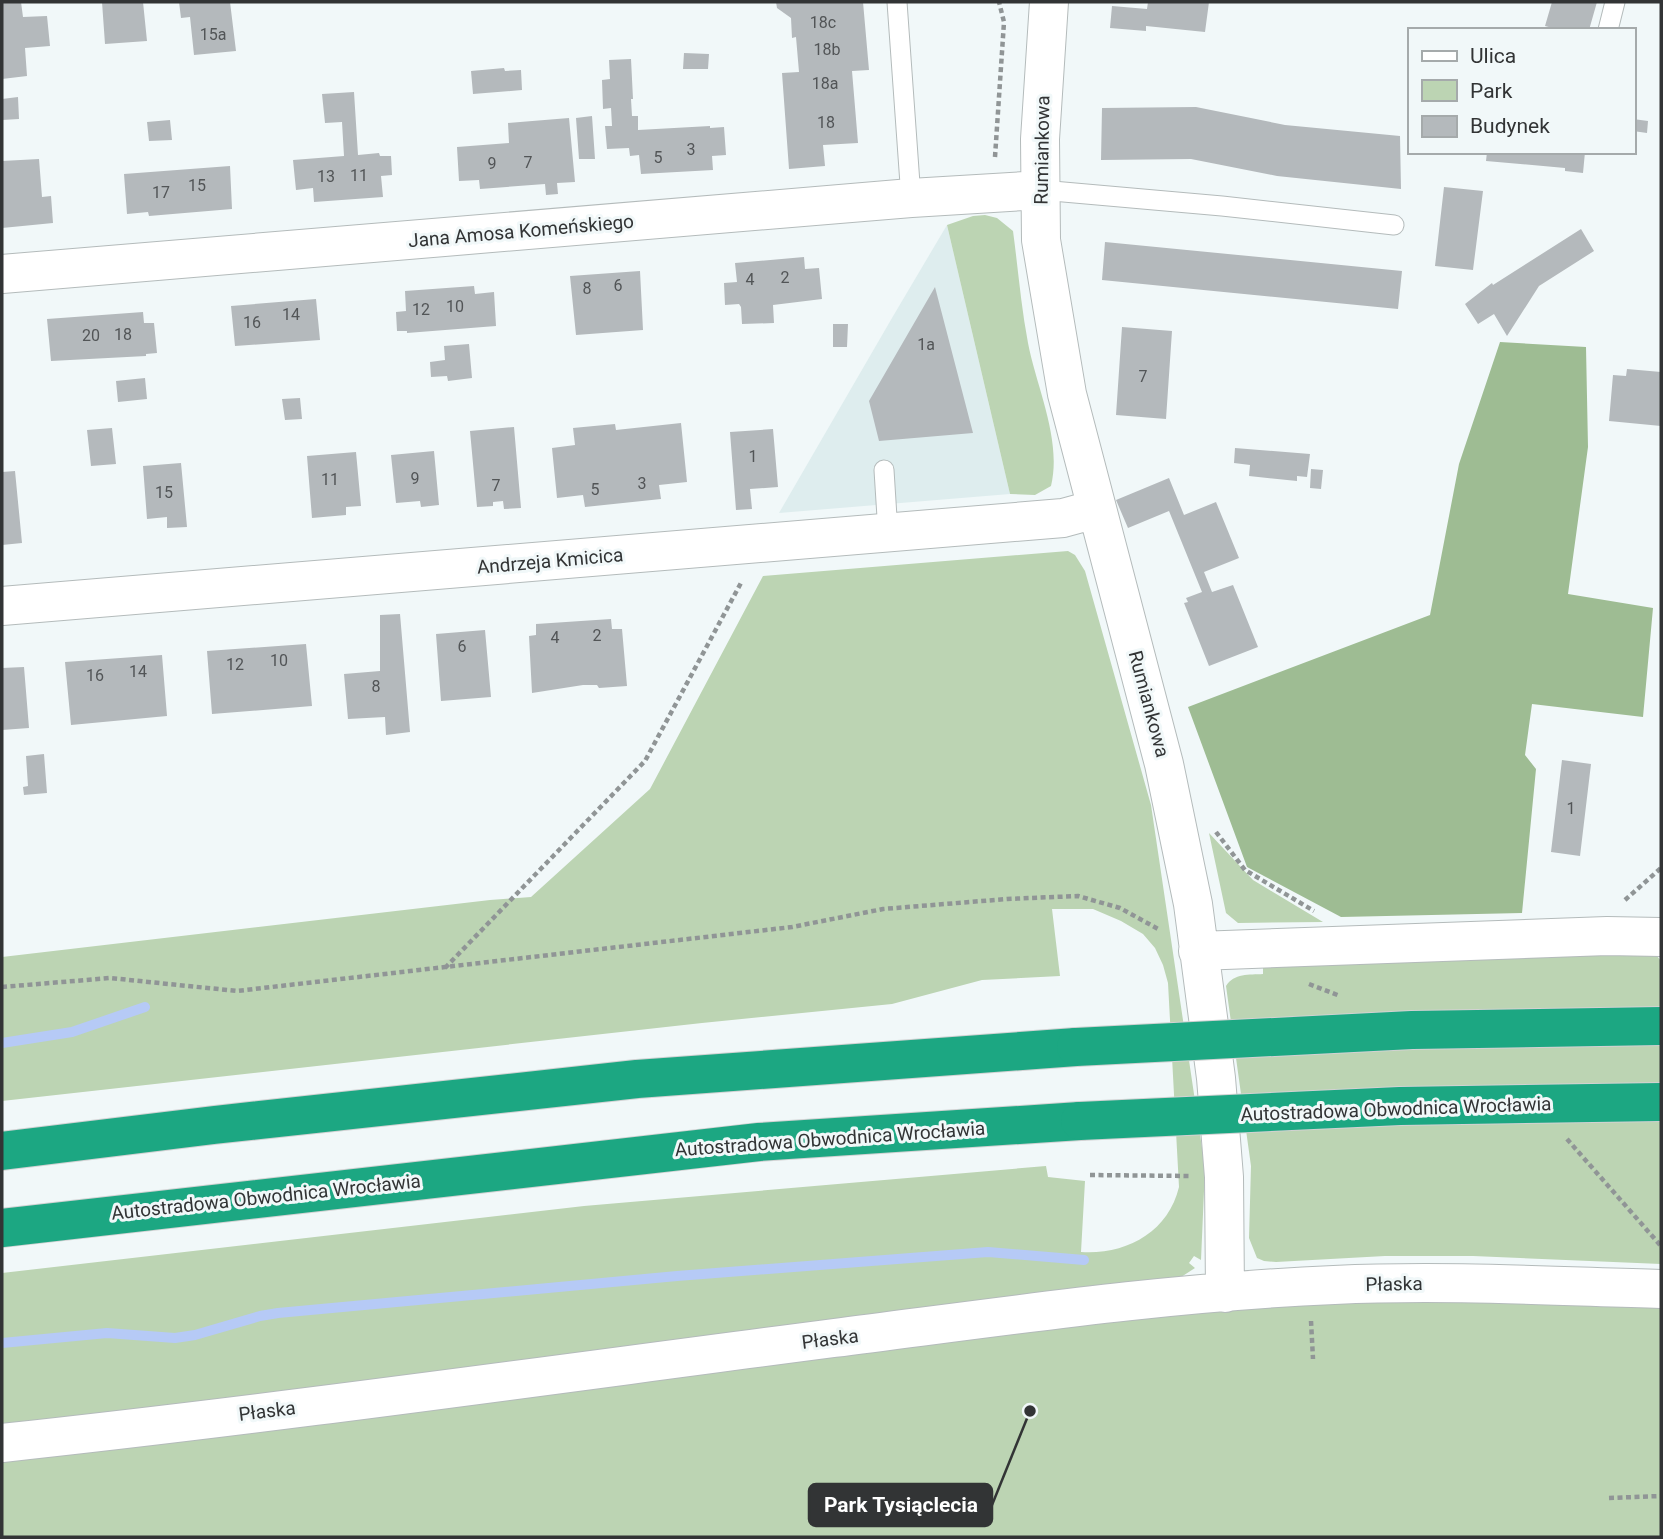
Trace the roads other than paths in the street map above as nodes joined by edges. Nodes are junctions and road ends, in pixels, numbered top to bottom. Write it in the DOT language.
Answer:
graph roads {
  1 [pos="897,2"];
  2 [pos="1049,2"];
  3 [pos="1615,2"];
  4 [pos="1608,28"];
  5 [pos="1041,190"];
  6 [pos="911,198"];
  7 [pos="1394,225"];
  8 [pos="2,274"];
  9 [pos="884,470"];
  10 [pos="1096,509"];
  11 [pos="888,533"];
  12 [pos="2,606"];
  13 [pos="1661,937"];
  14 [pos="1198,951"];
  15 [pos="1661,1026"];
  16 [pos="1661,1102"];
  17 [pos="2,1152"];
  18 [pos="2,1228"];
  19 [pos="1661,1289"];
  20 [pos="1225,1293"];
  21 [pos="2,1443"];
  1 -- 6 [label="lane"];
  2 -- 5 [label="street, Rumiankowa"];
  3 -- 4 [label="lane"];
  5 -- 6 [label="street, Jana Amosa Komeńskiego"];
  5 -- 7 [label="lane"];
  5 -- 10 [label="street, Rumiankowa"];
  6 -- 8 [label="street, Jana Amosa Komeńskiego"];
  9 -- 11 [label="lane"];
  10 -- 11 [label="street, Andrzeja Kmicica"];
  10 -- 14 [label="street, Rumiankowa"];
  11 -- 12 [label="street, Andrzeja Kmicica"];
  13 -- 14 [label="street"];
  14 -- 20 [label="street, Rumiankowa"];
  15 -- 17 [label="highway, bridge"];
  16 -- 18 [label="highway, Autostradowa Obwodnica Wrocławia, bridge"];
  19 -- 20 [label="street, Płaska"];
  20 -- 21 [label="street, Płaska"];
}
